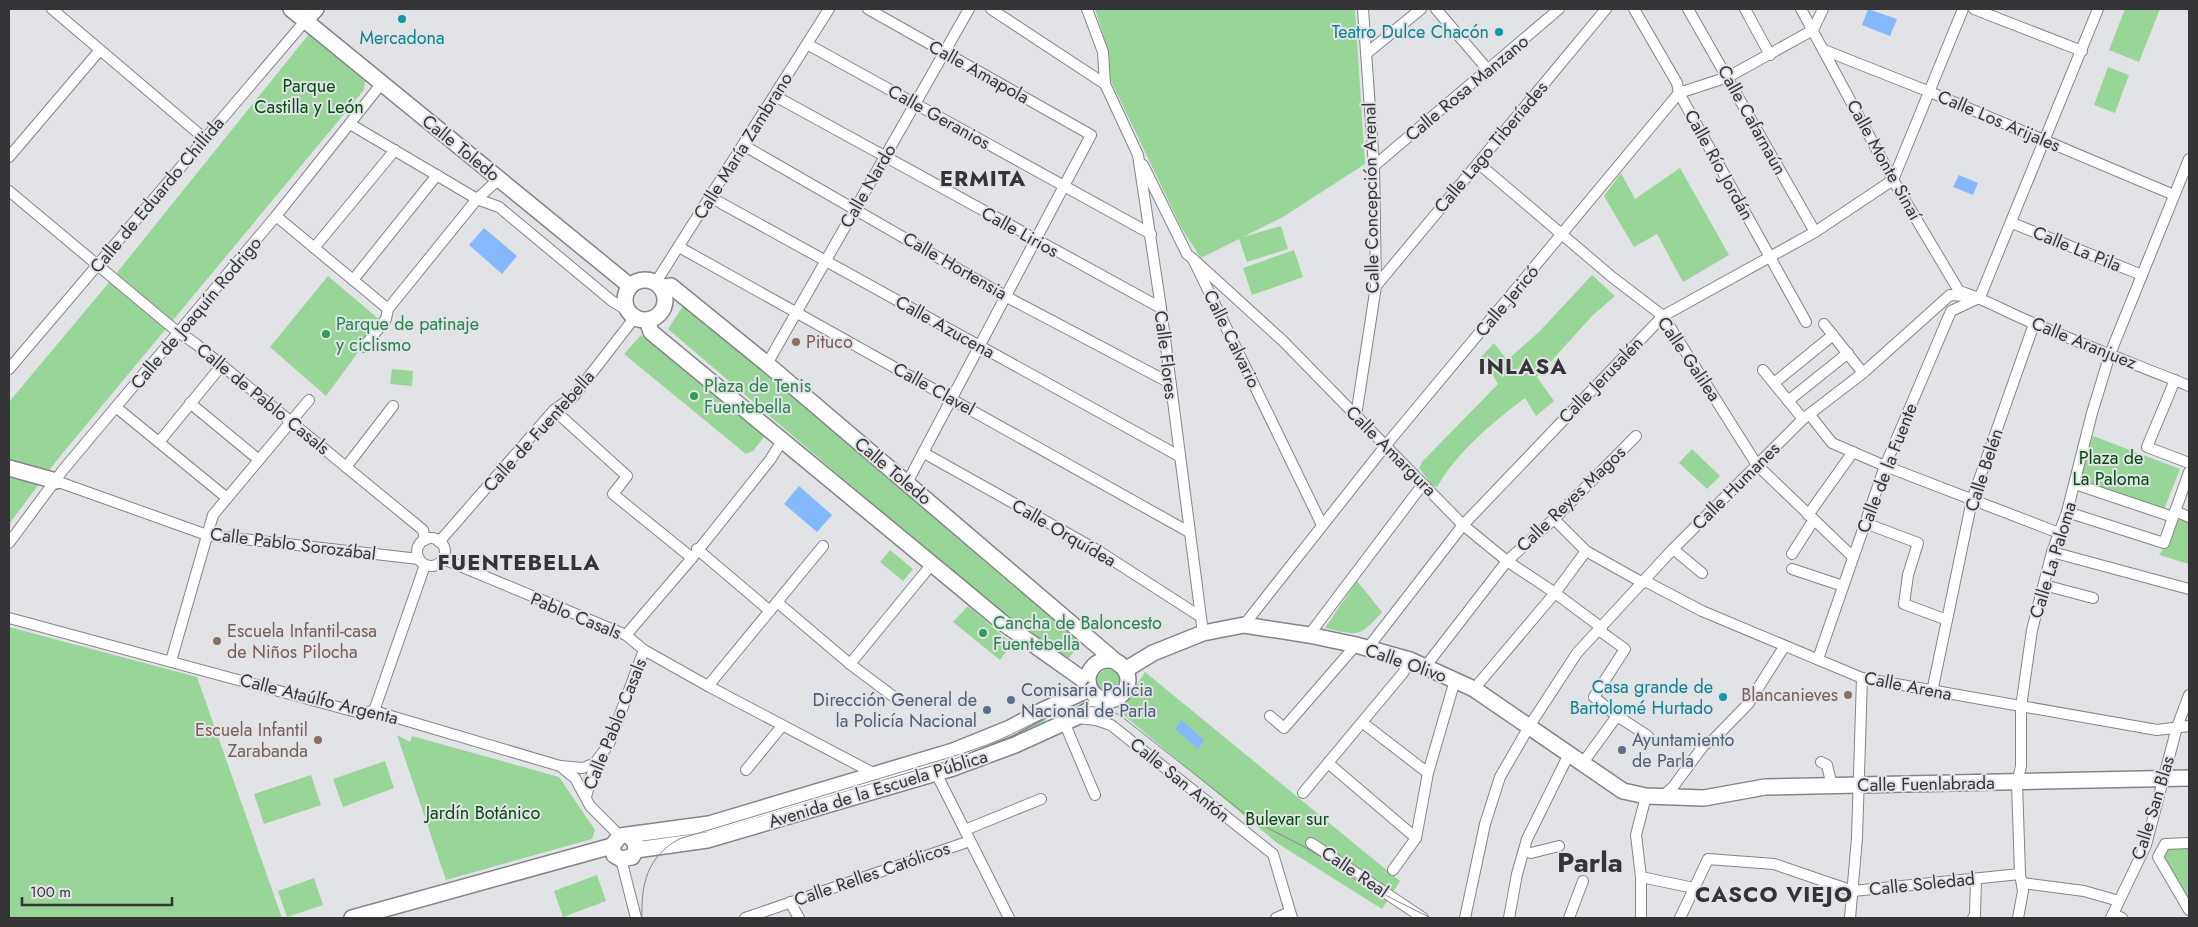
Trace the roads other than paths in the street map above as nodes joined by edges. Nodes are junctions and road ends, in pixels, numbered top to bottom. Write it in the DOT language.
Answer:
graph roads {
  1 [pos="52,9"];
  2 [pos="291,9"];
  3 [pos="828,9"];
  4 [pos="868,9"];
  5 [pos="969,9"];
  6 [pos="991,9"];
  7 [pos="1087,9"];
  8 [pos="1363,9"];
  9 [pos="1421,9"];
  10 [pos="1436,9"];
  11 [pos="1559,9"];
  12 [pos="1606,9"];
  13 [pos="1634,9"];
  14 [pos="1688,9"];
  15 [pos="1745,9"];
  16 [pos="1801,9"];
  17 [pos="1823,9"];
  18 [pos="1964,9"];
  19 [pos="1974,9"];
  20 [pos="2098,9"];
  21 [pos="311,14"];
  22 [pos="1813,30"];
  23 [pos="807,44"];
  24 [pos="100,50"];
  25 [pos="1824,50"];
  26 [pos="2082,51"];
  27 [pos="945,52"];
  28 [pos="1367,53"];
  29 [pos="1770,54"];
  30 [pos="1488,70"];
  31 [pos="1728,77"];
  32 [pos="382,83"];
  33 [pos="1105,84"];
  34 [pos="1930,92"];
  35 [pos="1678,93"];
  36 [pos="774,96"];
  37 [pos="915,104"];
  38 [pos="350,124"];
  39 [pos="205,139"];
  40 [pos="2045,141"];
  41 [pos="743,145"];
  42 [pos="395,150"];
  43 [pos="1138,155"];
  44 [pos="9,157"];
  45 [pos="885,157"];
  46 [pos="2189,159"];
  47 [pos="1478,163"];
  48 [pos="1374,166"];
  49 [pos="437,175"];
  50 [pos="500,179"];
  51 [pos="1893,180"];
  52 [pos="1064,187"];
  53 [pos="9,191"];
  54 [pos="2174,195"];
  55 [pos="710,197"];
  56 [pos="477,199"];
  57 [pos="855,208"];
  58 [pos="276,216"];
  59 [pos="2012,223"];
  60 [pos="1815,232"];
  61 [pos="1150,234"];
  62 [pos="1562,235"];
  63 [pos="1035,241"];
  64 [pos="679,247"];
  65 [pos="314,248"];
  66 [pos="1770,257"];
  67 [pos="1193,259"];
  68 [pos="825,261"];
  69 [pos="98,265"];
  70 [pos="2142,276"];
  71 [pos="353,280"];
  72 [pos="659,285"];
  73 [pos="630,286"];
  74 [pos="1376,286"];
  75 [pos="1006,296"];
  76 [pos="1980,297"];
  77 [pos="1161,308"];
  78 [pos="388,309"];
  79 [pos="796,312"];
  80 [pos="636,316"];
  81 [pos="1663,316"];
  82 [pos="1806,322"];
  83 [pos="1824,324"];
  84 [pos="2034,324"];
  85 [pos="179,333"];
  86 [pos="1833,335"];
  87 [pos="980,346"];
  88 [pos="364,347"];
  89 [pos="1848,353"];
  90 [pos="2110,354"];
  91 [pos="766,364"];
  92 [pos="222,365"];
  93 [pos="9,369"];
  94 [pos="1763,370"];
  95 [pos="1863,372"];
  96 [pos="2175,380"];
  97 [pos="1170,383"];
  98 [pos="1774,383"];
  99 [pos="2189,386"];
  100 [pos="950,399"];
  101 [pos="309,400"];
  102 [pos="1788,401"];
  103 [pos="190,403"];
  104 [pos="393,406"];
  105 [pos="117,408"];
  106 [pos="554,410"];
  107 [pos="1356,416"];
  108 [pos="1806,417"];
  109 [pos="291,422"];
  110 [pos="1636,436"];
  111 [pos="782,441"];
  112 [pos="159,442"];
  113 [pos="1386,445"];
  114 [pos="1853,452"];
  115 [pos="924,453"];
  116 [pos="1180,456"];
  117 [pos="259,460"];
  118 [pos="2189,463"];
  119 [pos="1757,465"];
  120 [pos="1885,466"];
  121 [pos="346,467"];
  122 [pos="9,468"];
  123 [pos="2189,472"];
  124 [pos="56,481"];
  125 [pos="907,483"];
  126 [pos="1423,484"];
  127 [pos="2075,484"];
  128 [pos="227,498"];
  129 [pos="1972,500"];
  130 [pos="2067,512"];
  131 [pos="2174,514"];
  132 [pos="2189,517"];
  133 [pos="1810,518"];
  134 [pos="1554,519"];
  135 [pos="1865,523"];
  136 [pos="1463,524"];
  137 [pos="1322,525"];
  138 [pos="1189,532"];
  139 [pos="2059,533"];
  140 [pos="207,534"];
  141 [pos="425,540"];
  142 [pos="9,542"];
  143 [pos="439,542"];
  144 [pos="823,546"];
  145 [pos="1673,549"];
  146 [pos="1586,551"];
  147 [pos="2052,552"];
  148 [pos="694,553"];
  149 [pos="1792,554"];
  150 [pos="1853,557"];
  151 [pos="443,559"];
  152 [pos="1507,561"];
  153 [pos="422,562"];
  154 [pos="932,564"];
  155 [pos="1792,569"];
  156 [pos="1702,572"];
  157 [pos="1644,582"];
  158 [pos="2044,585"];
  159 [pos="1843,586"];
  160 [pos="2189,589"];
  161 [pos="1555,593"];
  162 [pos="2093,598"];
  163 [pos="774,605"];
  164 [pos="1201,617"];
  165 [pos="9,618"];
  166 [pos="1947,620"];
  167 [pos="1244,626"];
  168 [pos="1601,630"];
  169 [pos="1203,633"];
  170 [pos="1309,634"];
  171 [pos="626,635"];
  172 [pos="1362,647"];
  173 [pos="1784,647"];
  174 [pos="644,650"];
  175 [pos="1818,659"];
  176 [pos="1410,660"];
  177 [pos="171,661"];
  178 [pos="850,664"];
  179 [pos="1426,666"];
  180 [pos="1123,668"];
  181 [pos="1862,678"];
  182 [pos="1455,680"];
  183 [pos="708,686"];
  184 [pos="1089,686"];
  185 [pos="1474,689"];
  186 [pos="1932,692"];
  187 [pos="2189,695"];
  188 [pos="894,697"];
  189 [pos="1110,700"];
  190 [pos="2020,707"];
  191 [pos="374,710"];
  192 [pos="1270,716"];
  193 [pos="1617,716"];
  194 [pos="1069,720"];
  195 [pos="1363,723"];
  196 [pos="1530,725"];
  197 [pos="782,726"];
  198 [pos="2189,726"];
  199 [pos="2177,727"];
  200 [pos="1648,736"];
  201 [pos="1569,754"];
  202 [pos="1821,762"];
  203 [pos="595,763"];
  204 [pos="1328,764"];
  205 [pos="1582,764"];
  206 [pos="560,766"];
  207 [pos="746,770"];
  208 [pos="936,773"];
  209 [pos="1428,773"];
  210 [pos="875,775"];
  211 [pos="2189,778"];
  212 [pos="2164,779"];
  213 [pos="2018,783"];
  214 [pos="1832,786"];
  215 [pos="1857,786"];
  216 [pos="1303,793"];
  217 [pos="1095,795"];
  218 [pos="1664,795"];
  219 [pos="1646,796"];
  220 [pos="586,797"];
  221 [pos="1041,799"];
  222 [pos="965,830"];
  223 [pos="1416,838"];
  224 [pos="620,839"];
  225 [pos="970,841"];
  226 [pos="1311,843"];
  227 [pos="2189,843"];
  228 [pos="1559,846"];
  229 [pos="636,850"];
  230 [pos="1524,851"];
  231 [pos="621,859"];
  232 [pos="1393,870"];
  233 [pos="1642,877"];
  234 [pos="1976,879"];
  235 [pos="2021,879"];
  236 [pos="1583,881"];
  237 [pos="1694,888"];
  238 [pos="1853,891"];
  239 [pos="2118,901"];
  240 [pos="790,902"];
  241 [pos="2189,910"];
  242 [pos="1291,915"];
  243 [pos="2115,917"];
  244 [pos="352,918"];
  245 [pos="636,918"];
  246 [pos="745,918"];
  247 [pos="800,918"];
  248 [pos="1010,918"];
  249 [pos="1276,918"];
  250 [pos="1423,918"];
  251 [pos="1466,918"];
  252 [pos="1509,918"];
  253 [pos="1569,918"];
  254 [pos="1641,918"];
  255 [pos="1680,918"];
  256 [pos="1850,918"];
  257 [pos="1973,918"];
  258 [pos="2018,918"];
  1 -- 24 [label="street"];
  2 -- 21 [label="street, Calle Toledo"];
  3 -- 23 [label="street, Calle María Zambrano"];
  4 -- 27 [label="street, Calle Amapola"];
  5 -- 27 [label="street, Calle Nardo"];
  6 -- 33 [label="street"];
  7 -- 33 [label="street"];
  8 -- 28 [label="street, Calle Concepción Arenal"];
  9 -- 28 [label="street"];
  10 -- 30 [label="street"];
  11 -- 30 [label="street, Calle Rosa Manzano"];
  12 -- 47 [label="street, Calle Lago Tiberíades"];
  13 -- 35 [label="street, Calle Río Jordán"];
  14 -- 31 [label="street, Calle Cafarnaún"];
  15 -- 29 [label="street"];
  16 -- 22 [label="street, Calle Monte Sinaí"];
  17 -- 22 [label="street"];
  18 -- 34 [label="street"];
  19 -- 26 [label="street"];
  20 -- 26 [label="street"];
  21 -- 32 [label="street, Calle Toledo"];
  21 -- 39 [label="street, Calle de Eduardo Chillida"];
  22 -- 25 [label="street, Calle Monte Sinaí"];
  22 -- 29 [label="street"];
  23 -- 36 [label="street, Calle María Zambrano"];
  23 -- 37 [label="street, Calle Geranios"];
  24 -- 39 [label="street"];
  24 -- 44 [label="street"];
  25 -- 34 [label="street, Calle Los Arijales"];
  25 -- 51 [label="street, Calle Monte Sinaí"];
  26 -- 40 [label="street"];
  27 -- 37 [label="street, Calle Nardo"];
  27 -- 52 [label="street, Calle Amapola"];
  28 -- 48 [label="street, Calle Concepción Arenal"];
  29 -- 31 [label="street"];
  30 -- 48 [label="street, Calle Rosa Manzano"];
  31 -- 35 [label="street"];
  31 -- 60 [label="street, Calle Cafarnaún"];
  32 -- 38 [label="street, Calle de Joaquín Rodrigo"];
  32 -- 50 [label="street, Calle Toledo"];
  33 -- 43 [label="street, Calle Flores"];
  34 -- 40 [label="street, Calle Los Arijales"];
  34 -- 51 [label="street"];
  35 -- 62 [label="street, Calle Jericó"];
  35 -- 66 [label="street, Calle Río Jordán"];
  36 -- 41 [label="street, Calle María Zambrano"];
  36 -- 45 [label="street, Calle Lirios"];
  37 -- 45 [label="street, Calle Nardo"];
  37 -- 52 [label="street, Calle Geranios"];
  38 -- 42 [label="street"];
  38 -- 58 [label="street, Calle de Joaquín Rodrigo"];
  39 -- 69 [label="street, Calle de Eduardo Chillida"];
  40 -- 54 [label="street, Calle Los Arijales"];
  40 -- 59 [label="street"];
  41 -- 55 [label="street, Calle María Zambrano"];
  41 -- 57 [label="street, Calle Hortensia"];
  42 -- 49 [label="street"];
  42 -- 65 [label="street"];
  43 -- 61 [label="street, Calle Flores"];
  43 -- 67 [label="street, Calle Calvario"];
  45 -- 57 [label="street, Calle Nardo"];
  45 -- 63 [label="street, Calle Lirios"];
  46 -- 54 [label="street, Calle La Paloma"];
  47 -- 62 [label="street, Calle Galilea"];
  47 -- 74 [label="street, Calle Lago Tiberíades"];
  48 -- 74 [label="street, Calle Concepción Arenal"];
  49 -- 56 [label="street"];
  49 -- 71 [label="street"];
  50 -- 56 [label="street"];
  50 -- 73 [label="street, Calle Toledo"];
  51 -- 60 [label="street, Calle Jerusalén"];
  51 -- 76 [label="street, Calle Monte Sinaí"];
  52 -- 61 [label="street, Calle Geranios"];
  52 -- 63 [label="street"];
  53 -- 69 [label="street, Calle de Pablo Casals"];
  54 -- 70 [label="street, Calle La Paloma"];
  55 -- 64 [label="street, Calle María Zambrano"];
  55 -- 68 [label="street, Calle Azucena"];
  56 -- 78 [label="street"];
  56 -- 80 [label="street"];
  57 -- 68 [label="street, Calle Nardo"];
  57 -- 75 [label="street, Calle Hortensia"];
  58 -- 65 [label="street"];
  58 -- 85 [label="street, Calle de Joaquín Rodrigo"];
  59 -- 70 [label="street, Calle La Pila"];
  59 -- 76 [label="street"];
  60 -- 66 [label="street, Calle Jerusalén"];
  61 -- 77 [label="street, Calle Flores"];
  62 -- 81 [label="street, Calle Galilea"];
  62 -- 113 [label="street, Calle Jericó"];
  63 -- 75 [label="street"];
  63 -- 77 [label="street, Calle Lirios"];
  64 -- 72 [label="street, Calle María Zambrano"];
  64 -- 79 [label="street, Calle Clavel"];
  65 -- 71 [label="street"];
  66 -- 81 [label="street, Calle Jerusalén"];
  66 -- 82 [label="street, Calle Río Jordán"];
  67 -- 107 [label="street, Calle Amargura"];
  67 -- 137 [label="street, Calle Calvario"];
  68 -- 79 [label="street, Calle Nardo"];
  68 -- 87 [label="street, Calle Azucena"];
  69 -- 85 [label="street, Calle de Pablo Casals"];
  69 -- 93 [label="street, Calle de Eduardo Chillida"];
  70 -- 90 [label="street, Calle La Paloma"];
  71 -- 78 [label="street"];
  72 -- 73 [label="street"];
  72 -- 80 [label="street"];
  72 -- 91 [label="street, Calle Toledo"];
  73 -- 80 [label="street"];
  74 -- 107 [label="street, Calle Concepción Arenal"];
  75 -- 87 [label="street"];
  75 -- 97 [label="street, Calle Hortensia"];
  76 -- 84 [label="street, Calle Aranjuez"];
  76 -- 95 [label="street, Calle Humanes"];
  76 -- 120 [label="street, Calle de la Fuente"];
  77 -- 97 [label="street, Calle Flores"];
  78 -- 88 [label="street"];
  79 -- 91 [label="street, Calle Nardo"];
  79 -- 100 [label="street, Calle Clavel"];
  80 -- 106 [label="street, Calle de Fuentebella"];
  80 -- 111 [label="street"];
  81 -- 119 [label="street, Calle Galilea"];
  81 -- 136 [label="street, Calle Jerusalén"];
  83 -- 86 [label="street"];
  84 -- 90 [label="street, Calle Aranjuez"];
  84 -- 129 [label="street, Calle Belén"];
  85 -- 92 [label="street, Calle de Pablo Casals"];
  85 -- 105 [label="street, Calle de Joaquín Rodrigo"];
  86 -- 89 [label="street"];
  86 -- 98 [label="street"];
  87 -- 100 [label="street"];
  87 -- 116 [label="street, Calle Azucena"];
  89 -- 95 [label="street"];
  89 -- 102 [label="street"];
  90 -- 96 [label="street, Calle Aranjuez"];
  90 -- 127 [label="street, Calle La Paloma"];
  91 -- 125 [label="street, Calle Toledo"];
  92 -- 103 [label="street"];
  92 -- 109 [label="street, Calle de Pablo Casals"];
  94 -- 98 [label="street"];
  95 -- 108 [label="street, Calle Humanes"];
  96 -- 99 [label="street, Calle Aranjuez"];
  96 -- 118 [label="street"];
  97 -- 116 [label="street, Calle Flores"];
  98 -- 102 [label="street"];
  100 -- 115 [label="street"];
  100 -- 138 [label="street, Calle Clavel"];
  101 -- 109 [label="street"];
  102 -- 108 [label="street"];
  103 -- 112 [label="street"];
  103 -- 117 [label="street"];
  104 -- 121 [label="street, Calle de Pablo Casals"];
  105 -- 112 [label="street"];
  105 -- 124 [label="street, Calle de Joaquín Rodrigo"];
  106 -- 143 [label="street, Calle de Fuentebella"];
  106 -- 148 [label="street"];
  107 -- 113 [label="street, Calle Amargura"];
  108 -- 114 [label="street"];
  108 -- 119 [label="street, Calle Humanes"];
  109 -- 117 [label="street"];
  109 -- 121 [label="street, Calle de Pablo Casals"];
  110 -- 134 [label="street, Calle Reyes Magos"];
  111 -- 148 [label="street"];
  111 -- 154 [label="street"];
  112 -- 128 [label="street"];
  113 -- 126 [label="street, Calle Amargura"];
  113 -- 137 [label="street, Calle Jericó"];
  114 -- 120 [label="street"];
  114 -- 133 [label="street"];
  115 -- 125 [label="street"];
  115 -- 164 [label="street, Calle Orquídea"];
  116 -- 138 [label="street, Calle Flores"];
  117 -- 128 [label="street"];
  119 -- 133 [label="street, Calle Galilea"];
  119 -- 145 [label="street, Calle Humanes"];
  120 -- 129 [label="street"];
  120 -- 135 [label="street, Calle de la Fuente"];
  121 -- 141 [label="street, Calle de Pablo Casals"];
  122 -- 124 [label="street"];
  123 -- 131 [label="street"];
  124 -- 140 [label="street, Calle Pablo Sorozábal"];
  124 -- 142 [label="street, Calle de Joaquín Rodrigo"];
  125 -- 180 [label="street, Calle Toledo"];
  126 -- 136 [label="street, Calle Amargura"];
  126 -- 170 [label="street"];
  127 -- 130 [label="street, Calle La Paloma"];
  127 -- 131 [label="street"];
  128 -- 140 [label="street"];
  129 -- 139 [label="street"];
  129 -- 166 [label="street, Calle Belén"];
  130 -- 131 [label="street"];
  130 -- 139 [label="street, Calle La Paloma"];
  131 -- 132 [label="street"];
  133 -- 149 [label="street"];
  133 -- 150 [label="street, Calle Galilea"];
  134 -- 146 [label="street, Calle Arena"];
  134 -- 152 [label="street, Calle Reyes Magos"];
  135 -- 150 [label="street, Calle de la Fuente"];
  135 -- 166 [label="street"];
  136 -- 152 [label="street, Calle Amargura"];
  136 -- 172 [label="street, Calle Jerusalén"];
  137 -- 167 [label="street, Calle Jericó"];
  138 -- 164 [label="street, Calle Flores"];
  139 -- 147 [label="street, Calle La Paloma"];
  140 -- 153 [label="street, Calle Pablo Sorozábal"];
  140 -- 177 [label="street"];
  141 -- 143 [label="street"];
  141 -- 153 [label="street"];
  143 -- 151 [label="street"];
  144 -- 163 [label="street"];
  145 -- 156 [label="street"];
  145 -- 157 [label="street, Calle Humanes"];
  146 -- 157 [label="street, Calle Arena"];
  146 -- 161 [label="street"];
  147 -- 158 [label="street, Calle La Paloma"];
  147 -- 160 [label="street"];
  148 -- 163 [label="street"];
  148 -- 171 [label="street"];
  150 -- 159 [label="street, Calle de la Fuente"];
  151 -- 153 [label="street"];
  151 -- 171 [label="street, Pablo Casals"];
  152 -- 161 [label="street, Calle Amargura"];
  152 -- 179 [label="street, Calle Reyes Magos"];
  153 -- 191 [label="street"];
  154 -- 178 [label="street"];
  154 -- 184 [label="street"];
  155 -- 159 [label="street"];
  157 -- 168 [label="street, Calle Humanes"];
  157 -- 173 [label="street, Calle Arena"];
  158 -- 162 [label="street"];
  158 -- 190 [label="street, Calle La Paloma"];
  159 -- 175 [label="street, Calle de la Fuente"];
  161 -- 168 [label="street, Calle Amargura"];
  161 -- 185 [label="street"];
  163 -- 178 [label="street"];
  163 -- 183 [label="street"];
  164 -- 169 [label="street, Calle Flores"];
  165 -- 177 [label="street, Calle Ataúlfo Argenta"];
  166 -- 186 [label="street, Calle Belén"];
  167 -- 169 [label="street, Calle Olivo"];
  167 -- 170 [label="street, Calle Olivo"];
  168 -- 193 [label="street, Calle Amargura"];
  168 -- 196 [label="street, Calle Humanes"];
  169 -- 180 [label="street, Calle Olivo"];
  170 -- 172 [label="street, Calle Olivo"];
  171 -- 174 [label="street, Pablo Casals"];
  172 -- 176 [label="street, Calle Olivo"];
  172 -- 192 [label="street, Calle Jerusalén"];
  173 -- 175 [label="street, Calle Arena"];
  173 -- 218 [label="street"];
  174 -- 183 [label="street, Pablo Casals"];
  174 -- 203 [label="street, Calle Pablo Casals"];
  175 -- 181 [label="street, Calle Arena"];
  176 -- 179 [label="street, Calle Olivo"];
  176 -- 195 [label="street"];
  177 -- 191 [label="street, Calle Ataúlfo Argenta"];
  178 -- 188 [label="street"];
  179 -- 182 [label="street, Calle Olivo"];
  180 -- 184 [label="street"];
  180 -- 189 [label="street"];
  181 -- 186 [label="street, Calle Arena"];
  181 -- 215 [label="street"];
  182 -- 185 [label="street, Calle Olivo"];
  182 -- 209 [label="street"];
  183 -- 197 [label="street, Pablo Casals"];
  184 -- 189 [label="street"];
  184 -- 210 [label="street, Avenida de la Escuela Pública"];
  185 -- 196 [label="street, Calle Olivo"];
  186 -- 190 [label="street, Calle Arena"];
  187 -- 199 [label="street, Calle San Blas"];
  189 -- 194 [label="street, Avenida de la Escuela Pública"];
  190 -- 199 [label="street, Calle Arena"];
  190 -- 213 [label="street, Calle La Paloma"];
  191 -- 206 [label="street, Calle Ataúlfo Argenta"];
  193 -- 200 [label="street"];
  193 -- 205 [label="street"];
  194 -- 208 [label="street, Avenida de la Escuela Pública"];
  194 -- 217 [label="street"];
  194 -- 242 [label="street, Calle San Antón"];
  195 -- 204 [label="street"];
  195 -- 209 [label="street"];
  196 -- 201 [label="street, Calle Olivo"];
  196 -- 251 [label="street, Calle Humanes"];
  197 -- 207 [label="street"];
  197 -- 210 [label="street, Pablo Casals"];
  198 -- 199 [label="street, Calle Arena"];
  199 -- 212 [label="street, Calle San Blas"];
  201 -- 205 [label="street, Calle Olivo"];
  201 -- 230 [label="street"];
  202 -- 214 [label="street"];
  203 -- 206 [label="street"];
  203 -- 220 [label="street, Calle Pablo Casals"];
  204 -- 216 [label="street"];
  204 -- 223 [label="street"];
  205 -- 219 [label="street, Calle Olivo"];
  206 -- 220 [label="street, Calle Ataúlfo Argenta"];
  208 -- 222 [label="street"];
  208 -- 229 [label="street, Avenida de la Escuela Pública"];
  209 -- 223 [label="street"];
  210 -- 224 [label="street, Avenida de la Escuela Pública"];
  211 -- 212 [label="street, Calle Fuenlabrada"];
  212 -- 213 [label="street, Calle Fuenlabrada"];
  212 -- 239 [label="street, Calle San Blas"];
  213 -- 215 [label="street, Calle Fuenlabrada"];
  213 -- 235 [label="street, Calle La Paloma"];
  214 -- 215 [label="street, Calle Fuenlabrada"];
  214 -- 218 [label="street, Calle Fuenlabrada"];
  215 -- 238 [label="street"];
  218 -- 219 [label="street, Calle Olivo"];
  219 -- 233 [label="street"];
  220 -- 224 [label="street, Calle Ataúlfo Argenta"];
  221 -- 222 [label="street"];
  222 -- 225 [label="street"];
  223 -- 232 [label="street"];
  224 -- 229 [label="street"];
  224 -- 231 [label="street"];
  224 -- 244 [label="street, Avenida de la Escuela Pública"];
  225 -- 240 [label="street, Calle Relles Católicos"];
  225 -- 248 [label="street"];
  226 -- 250 [label="street, Calle Real"];
  227 -- 241 [label="street"];
  228 -- 230 [label="street"];
  229 -- 231 [label="street"];
  230 -- 252 [label="street"];
  231 -- 245 [label="street"];
  233 -- 237 [label="street"];
  233 -- 254 [label="street"];
  234 -- 235 [label="street, Calle Soledad"];
  234 -- 238 [label="street, Calle Soledad"];
  234 -- 257 [label="street"];
  235 -- 239 [label="street, Calle Soledad"];
  235 -- 258 [label="street, Calle La Paloma"];
  236 -- 253 [label="street"];
  237 -- 238 [label="street, Calle Soledad"];
  237 -- 255 [label="street"];
  238 -- 256 [label="street"];
  239 -- 243 [label="street, Calle San Blas"];
  240 -- 246 [label="street, Calle Relles Católicos"];
  240 -- 247 [label="street"];
  242 -- 249 [label="street"];
}
